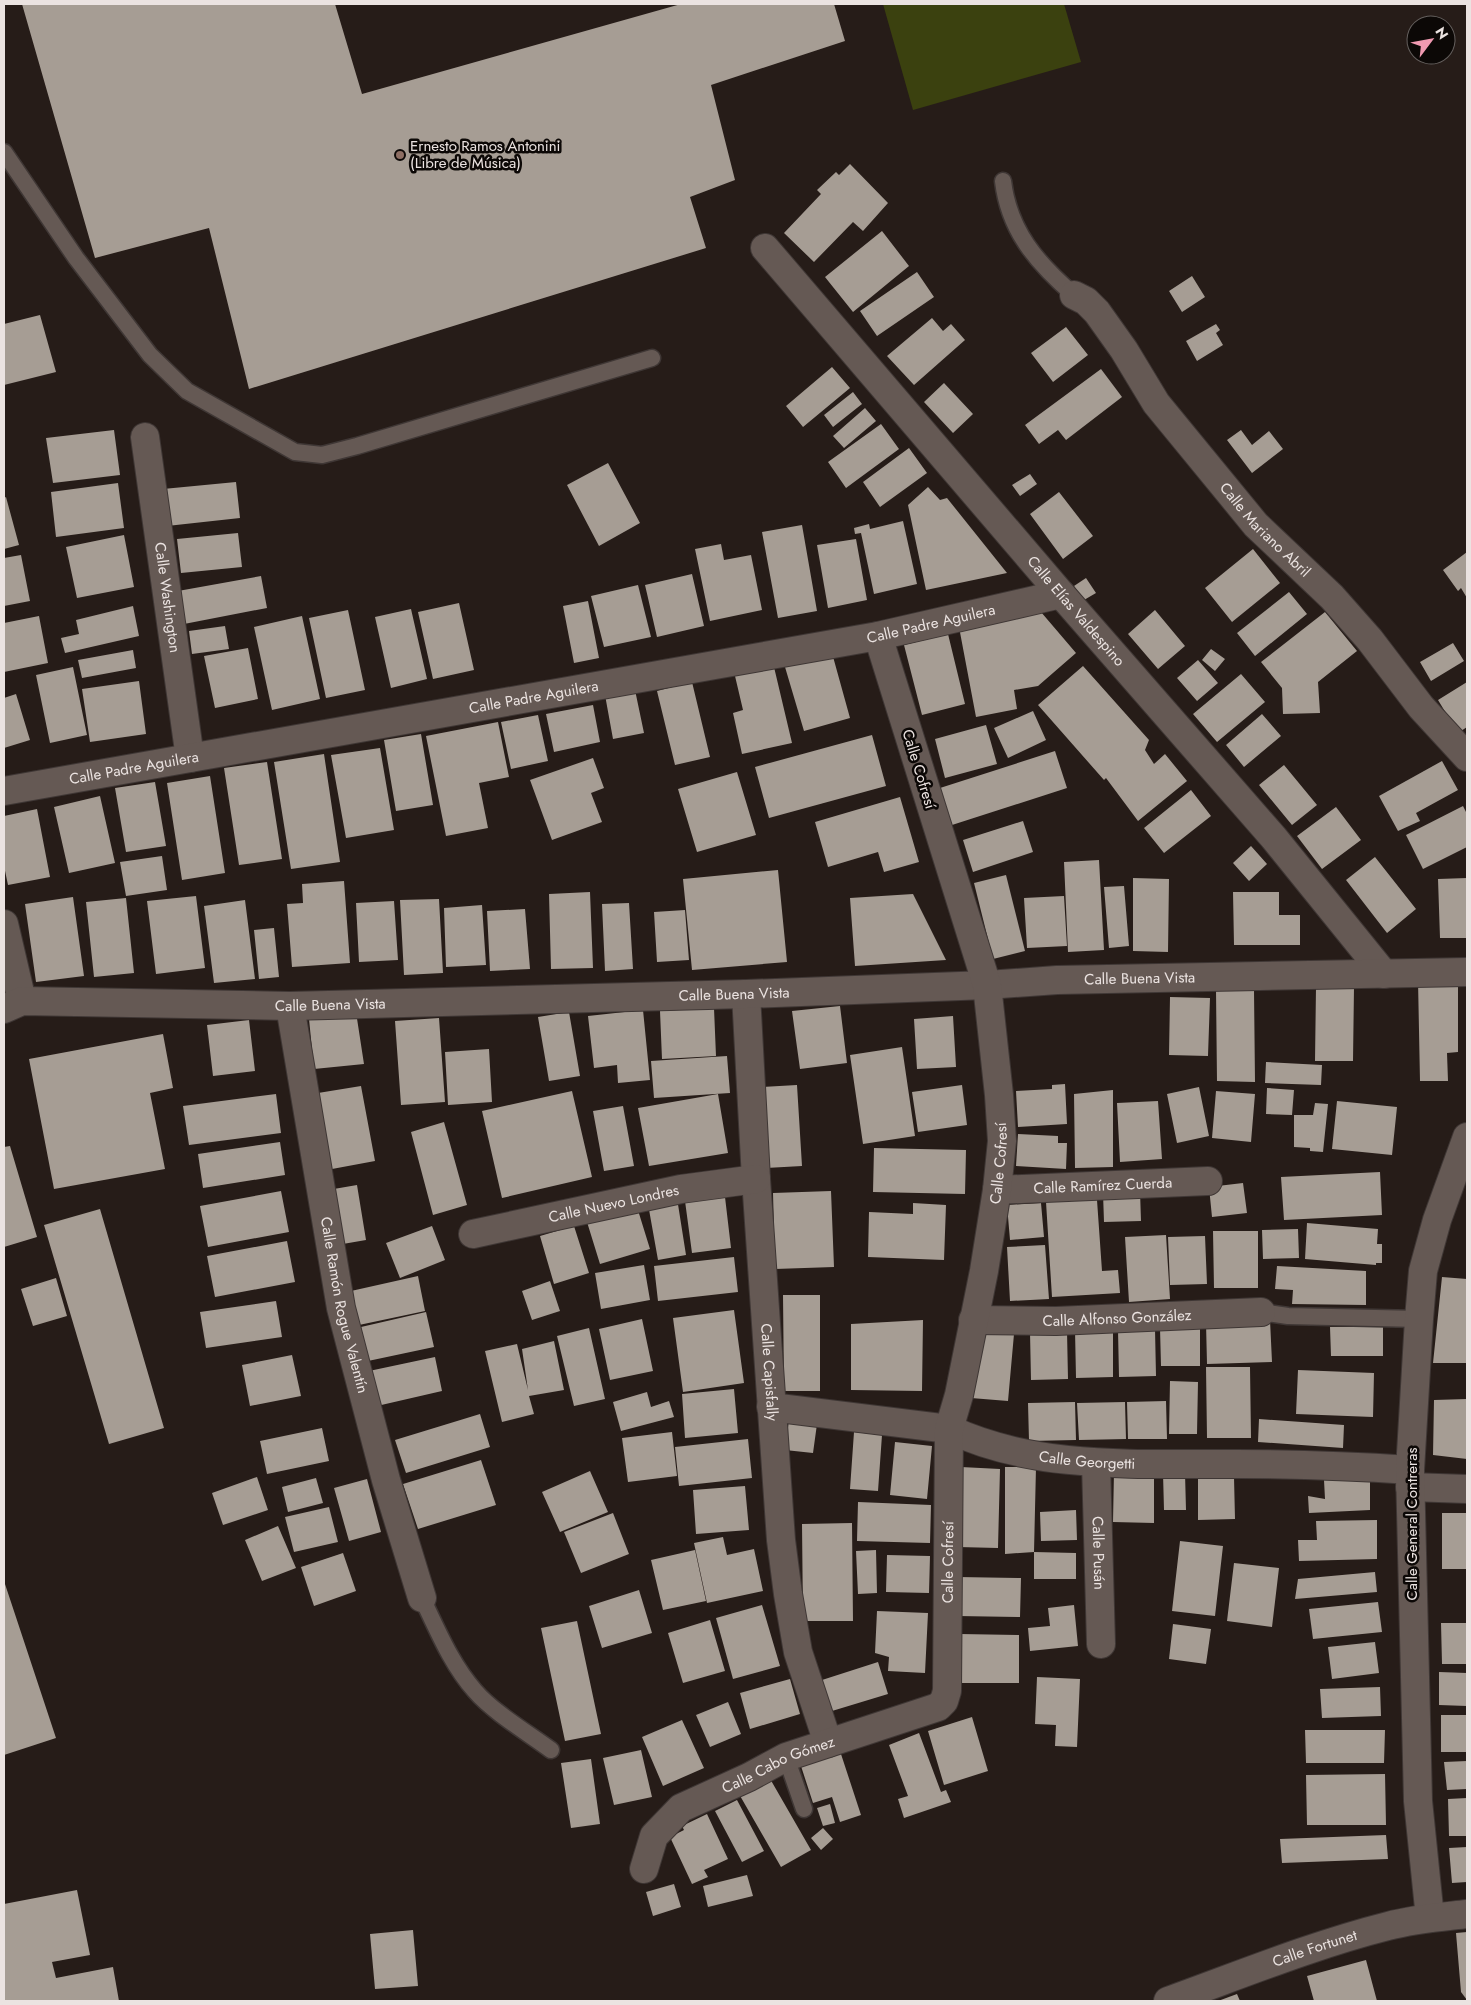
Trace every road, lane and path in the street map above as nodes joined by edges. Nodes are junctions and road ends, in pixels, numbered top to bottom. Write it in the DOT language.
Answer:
graph roads {
  1 [pos="4,152"];
  2 [pos="1003,182"];
  3 [pos="765,248"];
  4 [pos="1074,295"];
  5 [pos="652,358"];
  6 [pos="145,438"];
  7 [pos="1061,594"];
  8 [pos="878,636"];
  9 [pos="1467,757"];
  10 [pos="190,758"];
  11 [pos="4,792"];
  12 [pos="4,924"];
  13 [pos="1467,972"];
  14 [pos="1384,974"];
  15 [pos="987,985"];
  16 [pos="746,994"];
  17 [pos="13,1005"];
  18 [pos="290,1006"];
  19 [pos="1467,1137"];
  20 [pos="756,1179"];
  21 [pos="1208,1181"];
  22 [pos="997,1190"];
  23 [pos="473,1234"];
  24 [pos="1261,1312"];
  25 [pos="1419,1319"];
  26 [pos="973,1320"];
  27 [pos="770,1407"];
  28 [pos="949,1429"];
  29 [pos="1096,1463"];
  30 [pos="1410,1478"];
  31 [pos="1467,1488"];
  32 [pos="422,1598"];
  33 [pos="1102,1644"];
  34 [pos="944,1701"];
  35 [pos="828,1743"];
  36 [pos="551,1750"];
  37 [pos="786,1757"];
  38 [pos="804,1809"];
  39 [pos="644,1869"];
  40 [pos="1467,1914"];
  41 [pos="1430,1918"];
  42 [pos="1168,2001"];
  1 -- 5 [label="lane"];
  2 -- 4 [label="lane"];
  3 -- 7 [label="street, Calle Elías Valdespino"];
  4 -- 9 [label="street, Calle Mariano Abril"];
  6 -- 10 [label="street, Calle Washington"];
  7 -- 8 [label="street, Calle Padre Aguilera"];
  7 -- 14 [label="street, Calle Elías Valdespino"];
  8 -- 10 [label="street, Calle Padre Aguilera"];
  8 -- 15 [label="street, Calle Cofresí"];
  10 -- 11 [label="street, Calle Padre Aguilera"];
  12 -- 17 [label="street"];
  13 -- 14 [label="street, Calle Buena Vista"];
  14 -- 15 [label="street, Calle Buena Vista"];
  15 -- 16 [label="street, Calle Buena Vista"];
  15 -- 22 [label="street, Calle Cofresí"];
  16 -- 18 [label="street, Calle Buena Vista"];
  16 -- 20 [label="street, Calle Capisfally"];
  17 -- 18 [label="street, Calle Buena Vista"];
  18 -- 32 [label="street, Calle Ramón Rogue Valentín"];
  19 -- 25 [label="street, Calle General Contreras"];
  20 -- 23 [label="street, Calle Nuevo Londres"];
  20 -- 27 [label="street, Calle Capisfally"];
  21 -- 22 [label="street, Calle Ramírez Cuerda"];
  22 -- 26 [label="street, Calle Cofresí"];
  24 -- 25 [label="lane"];
  24 -- 26 [label="street, Calle Alfonso González"];
  25 -- 30 [label="street, Calle General Contreras"];
  26 -- 28 [label="street, Calle Cofresí"];
  27 -- 28 [label="street, Calle Georgetti"];
  27 -- 35 [label="street, Calle Capisfally"];
  28 -- 29 [label="street, Calle Georgetti"];
  28 -- 34 [label="street, Calle Cofresí"];
  29 -- 30 [label="street, Calle Georgetti"];
  29 -- 33 [label="street, Calle Pusán"];
  30 -- 31 [label="street, Calle Georgetti"];
  30 -- 41 [label="street, Calle General Contreras"];
  32 -- 36 [label="lane"];
  34 -- 35 [label="street, Calle Cabo Gómez"];
  35 -- 37 [label="street, Calle Cabo Gómez"];
  37 -- 38 [label="lane"];
  37 -- 39 [label="street, Calle Cabo Gómez"];
  40 -- 41 [label="street, Calle Fortunet"];
  41 -- 42 [label="street, Calle Fortunet"];
}
